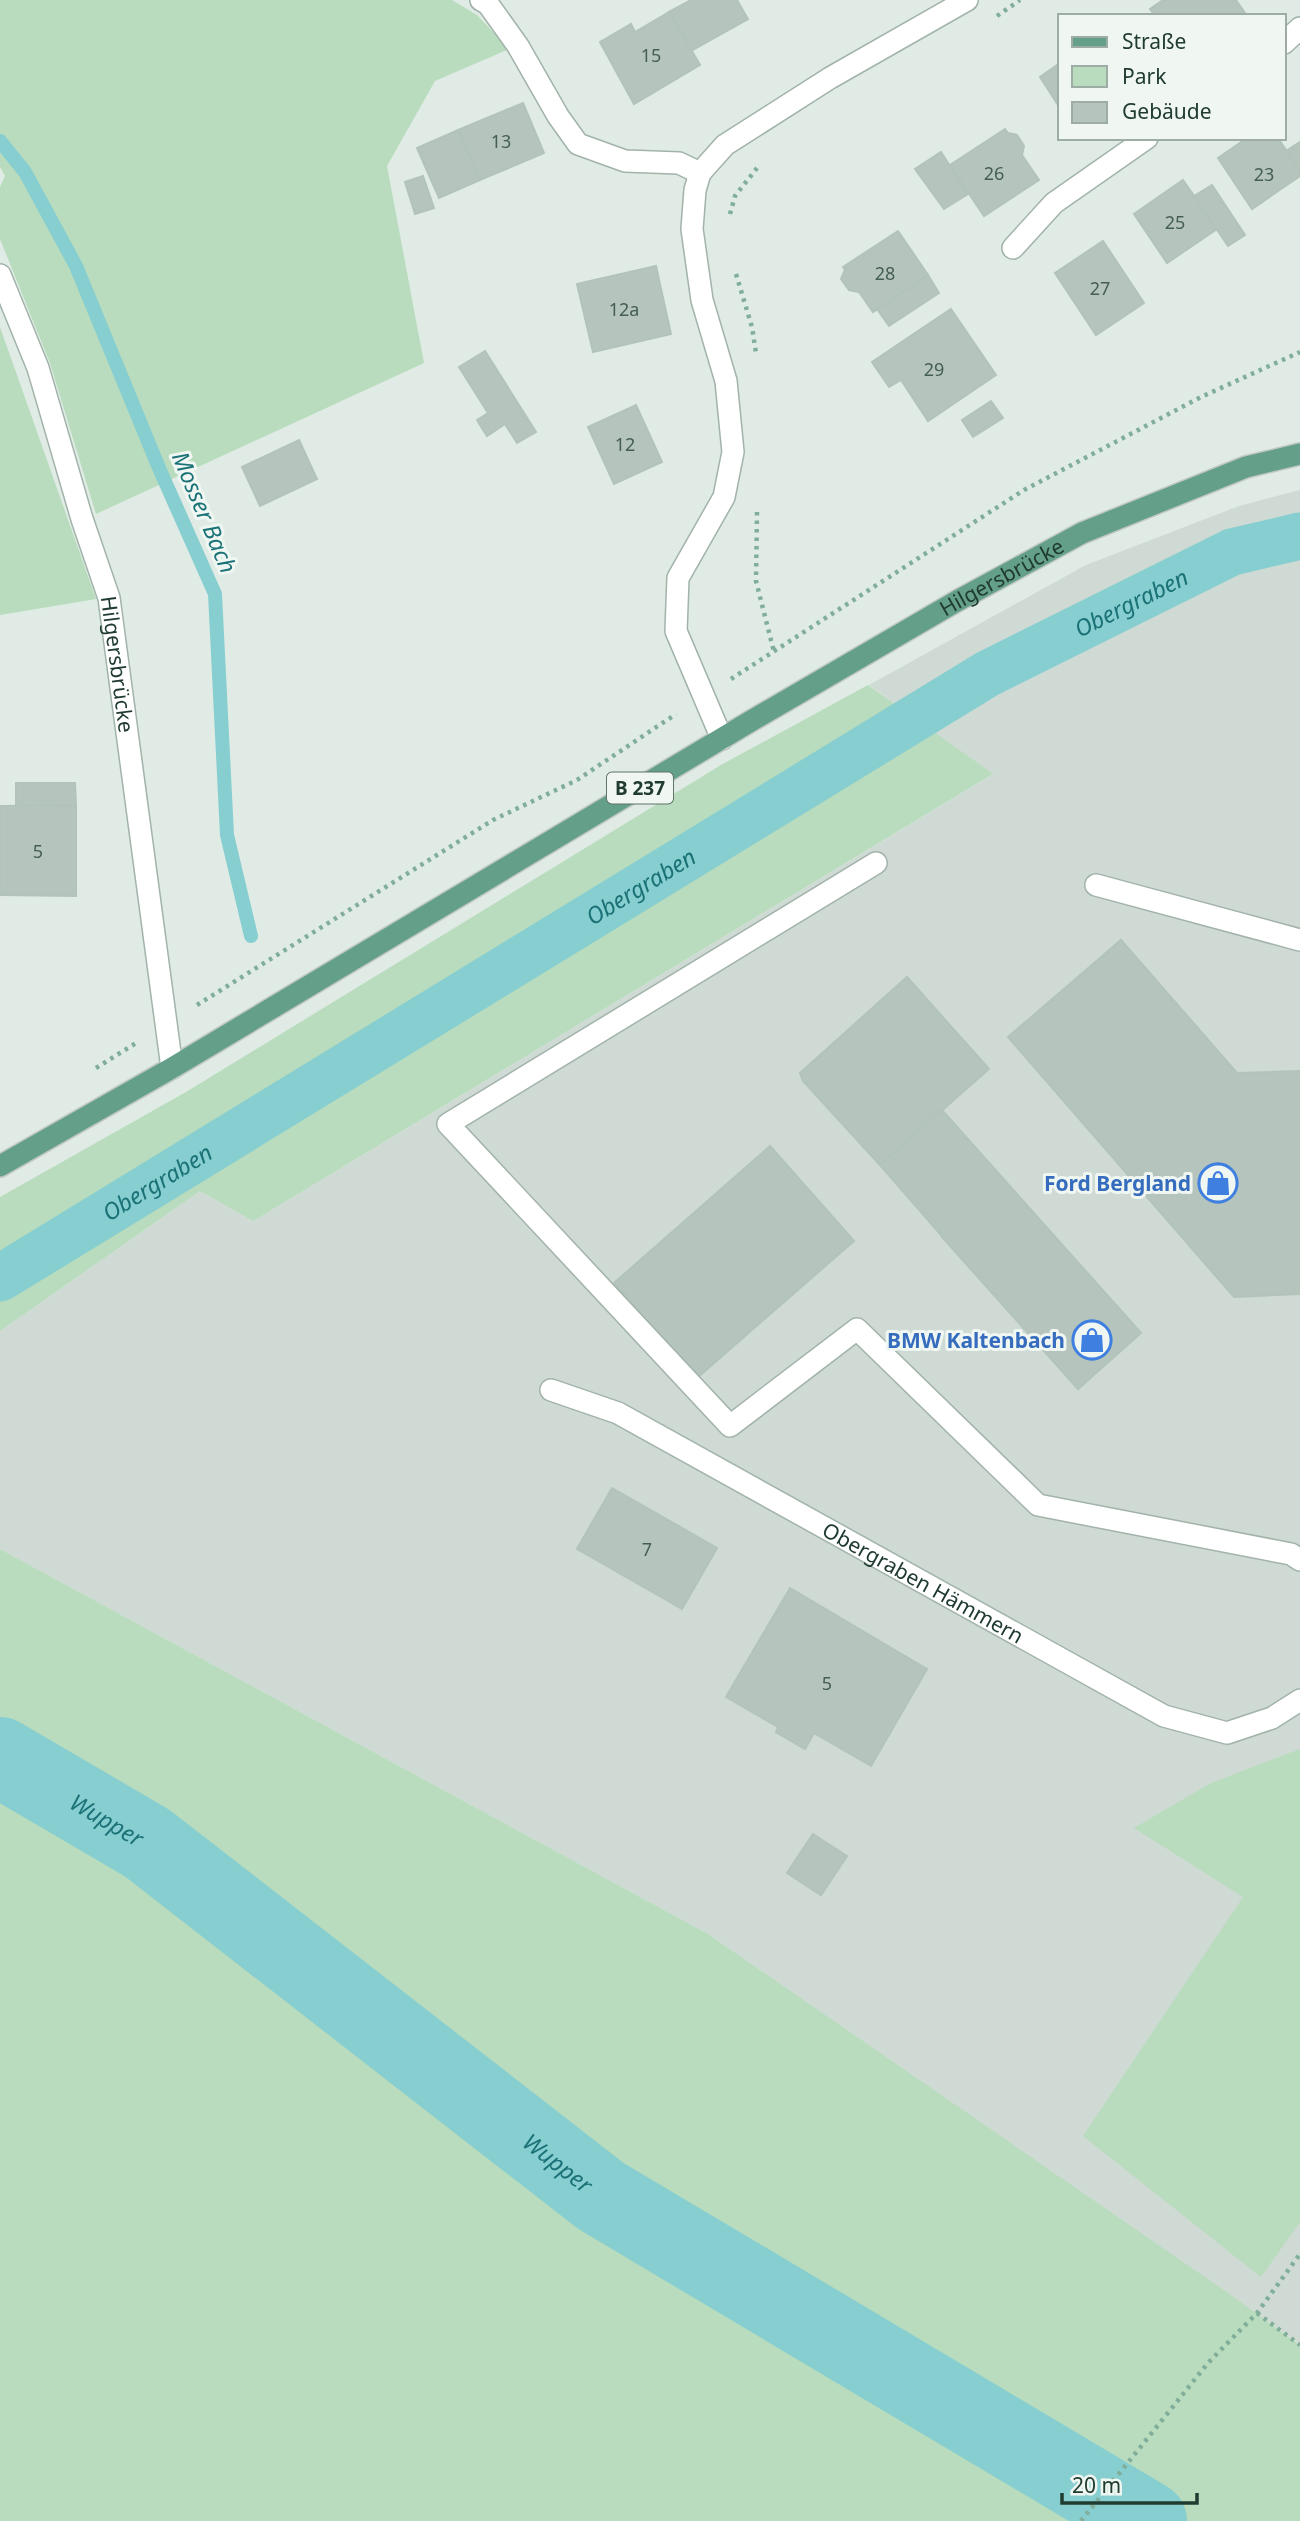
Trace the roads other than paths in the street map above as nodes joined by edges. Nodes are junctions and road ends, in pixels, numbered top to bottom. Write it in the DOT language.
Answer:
graph roads {
  1 [pos="481,0"];
  2 [pos="967,0"];
  3 [pos="1300,28"];
  4 [pos="1286,41"];
  5 [pos="1144,140"];
  6 [pos="700,173"];
  7 [pos="1013,248"];
  8 [pos="0,275"];
  9 [pos="1300,454"];
  10 [pos="722,739"];
  11 [pos="876,863"];
  12 [pos="1096,885"];
  13 [pos="1300,940"];
  14 [pos="172,1068"];
  15 [pos="0,1166"];
  16 [pos="551,1390"];
  17 [pos="1300,1560"];
  18 [pos="1300,1700"];
  1 -- 6 [label="street"];
  2 -- 6 [label="street"];
  3 -- 4 [label="street"];
  5 -- 7 [label="street"];
  6 -- 10 [label="street"];
  8 -- 14 [label="street, Hilgersbrücke"];
  9 -- 10 [label="main road, Hilgersbrücke / B 237"];
  10 -- 14 [label="main road, Hilgersbrücke / B 237"];
  11 -- 17 [label="street"];
  12 -- 13 [label="street"];
  14 -- 15 [label="main road, Hilgersbrücke / B 237"];
  16 -- 18 [label="street, Obergraben Hämmern"];
}
